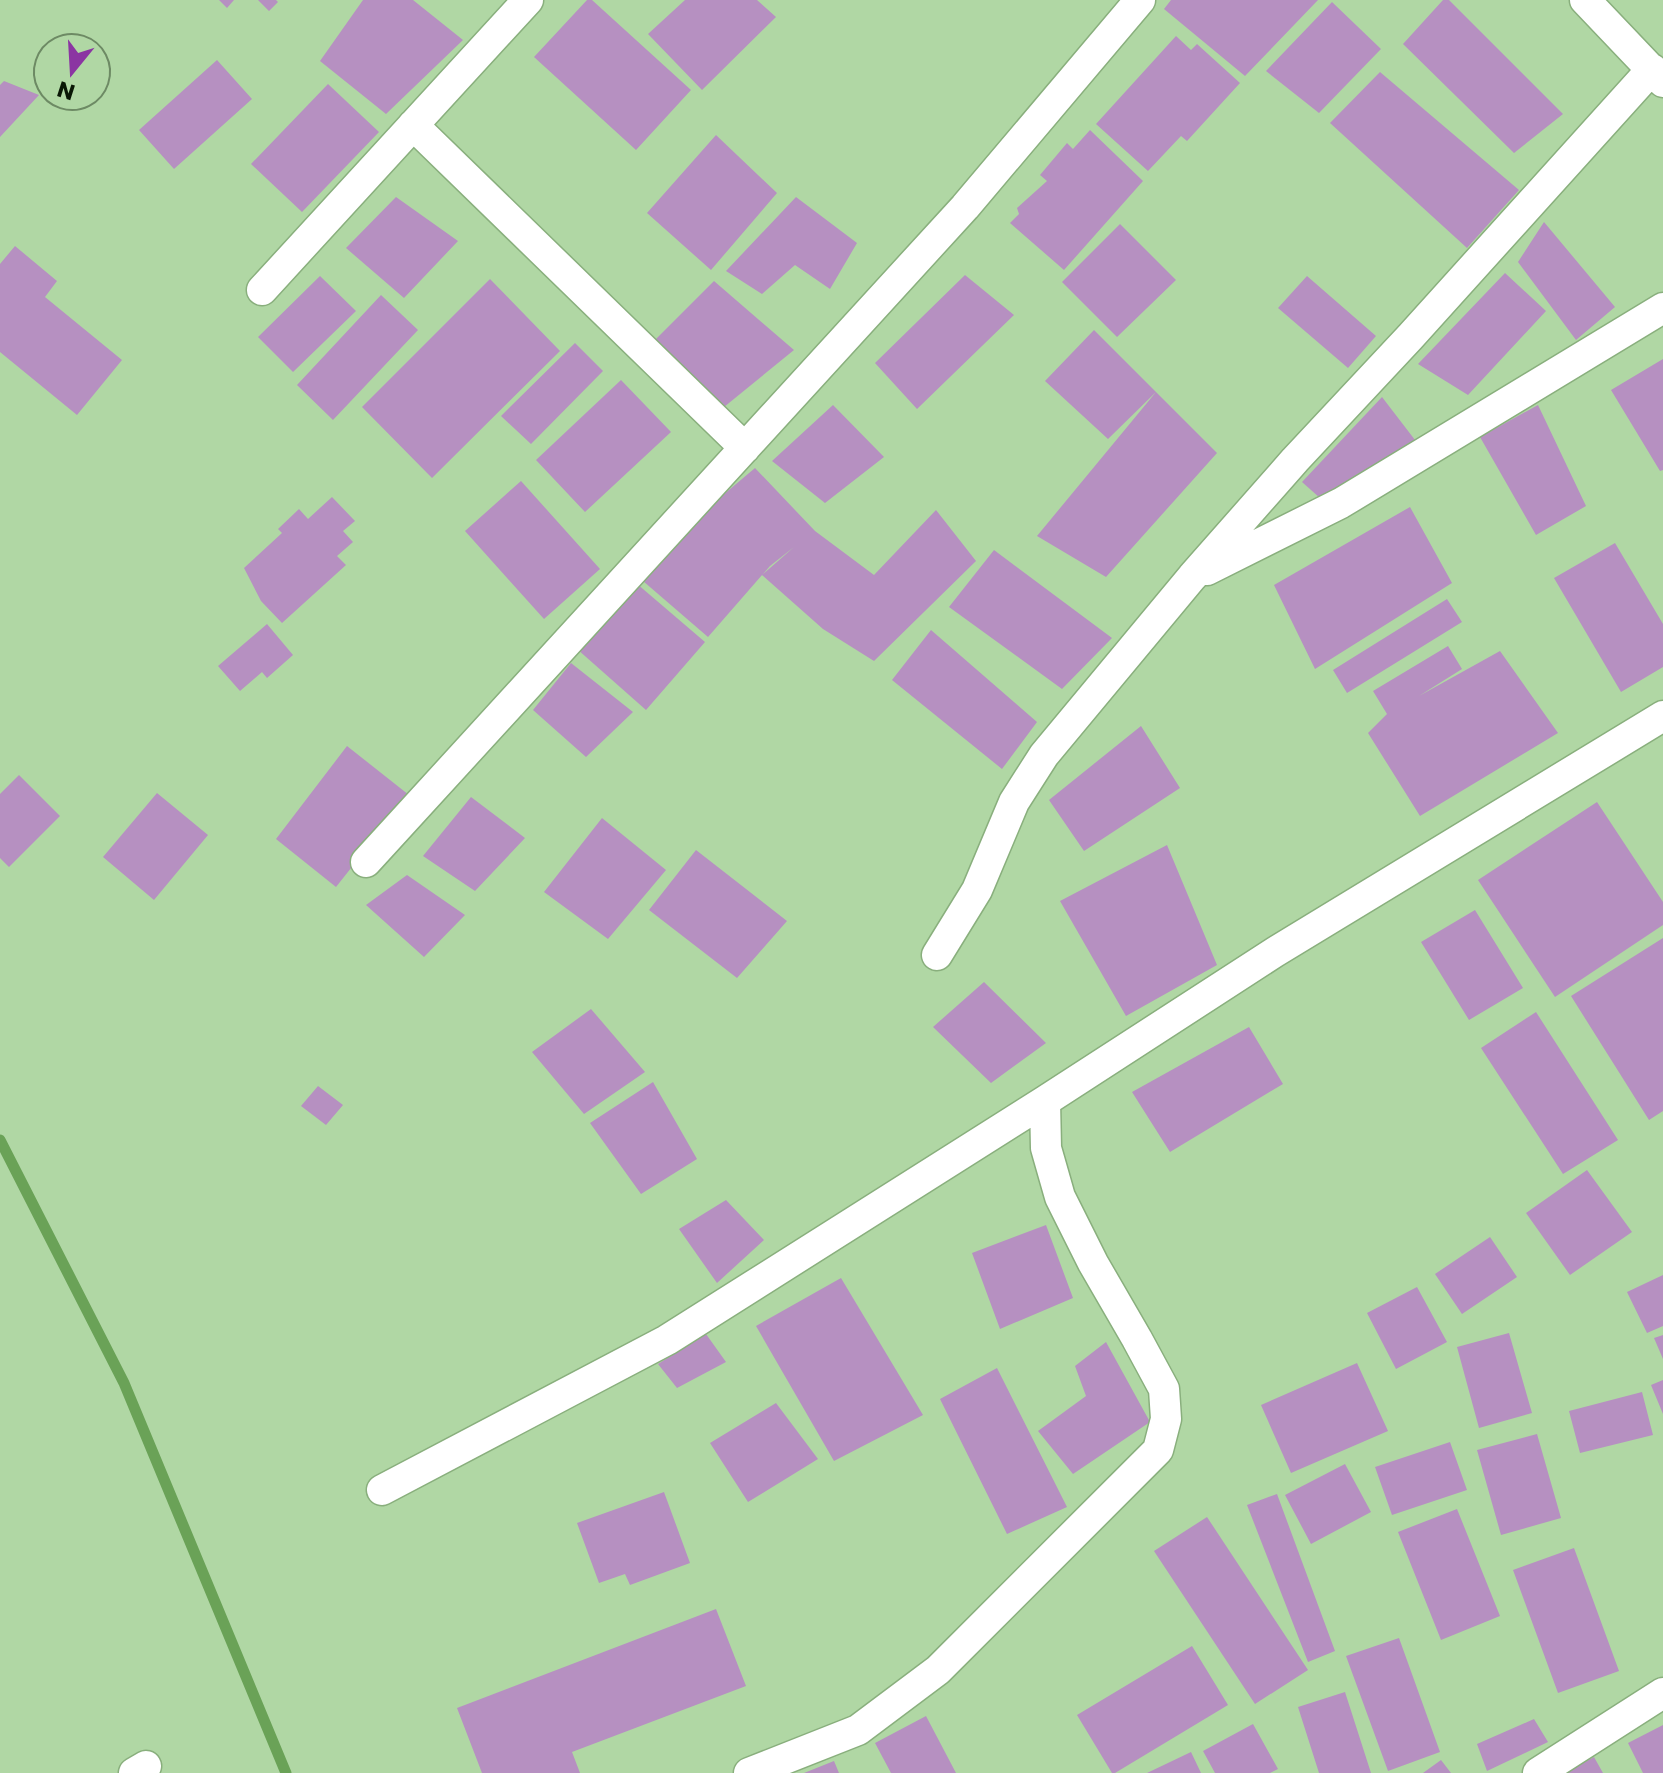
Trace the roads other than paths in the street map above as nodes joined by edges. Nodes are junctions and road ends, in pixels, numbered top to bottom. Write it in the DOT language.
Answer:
graph roads {
  1 [pos="528,0"];
  2 [pos="1140,0"];
  3 [pos="1585,0"];
  4 [pos="1658,76"];
  5 [pos="413,125"];
  6 [pos="262,290"];
  7 [pos="1663,308"];
  8 [pos="745,448"];
  9 [pos="1192,577"];
  10 [pos="1663,716"];
  11 [pos="366,862"];
  12 [pos="937,955"];
  13 [pos="1045,1101"];
  14 [pos="382,1490"];
  15 [pos="1663,1693"];
  16 [pos="749,1773"];
  17 [pos="1538,1773"];
  1 -- 5 [label="street"];
  2 -- 8 [label="street"];
  3 -- 4 [label="street"];
  4 -- 9 [label="street"];
  5 -- 6 [label="street"];
  5 -- 8 [label="street"];
  7 -- 9 [label="street"];
  8 -- 11 [label="street"];
  9 -- 12 [label="street"];
  10 -- 13 [label="street"];
  13 -- 14 [label="street"];
  13 -- 16 [label="street"];
  15 -- 17 [label="street"];
}
